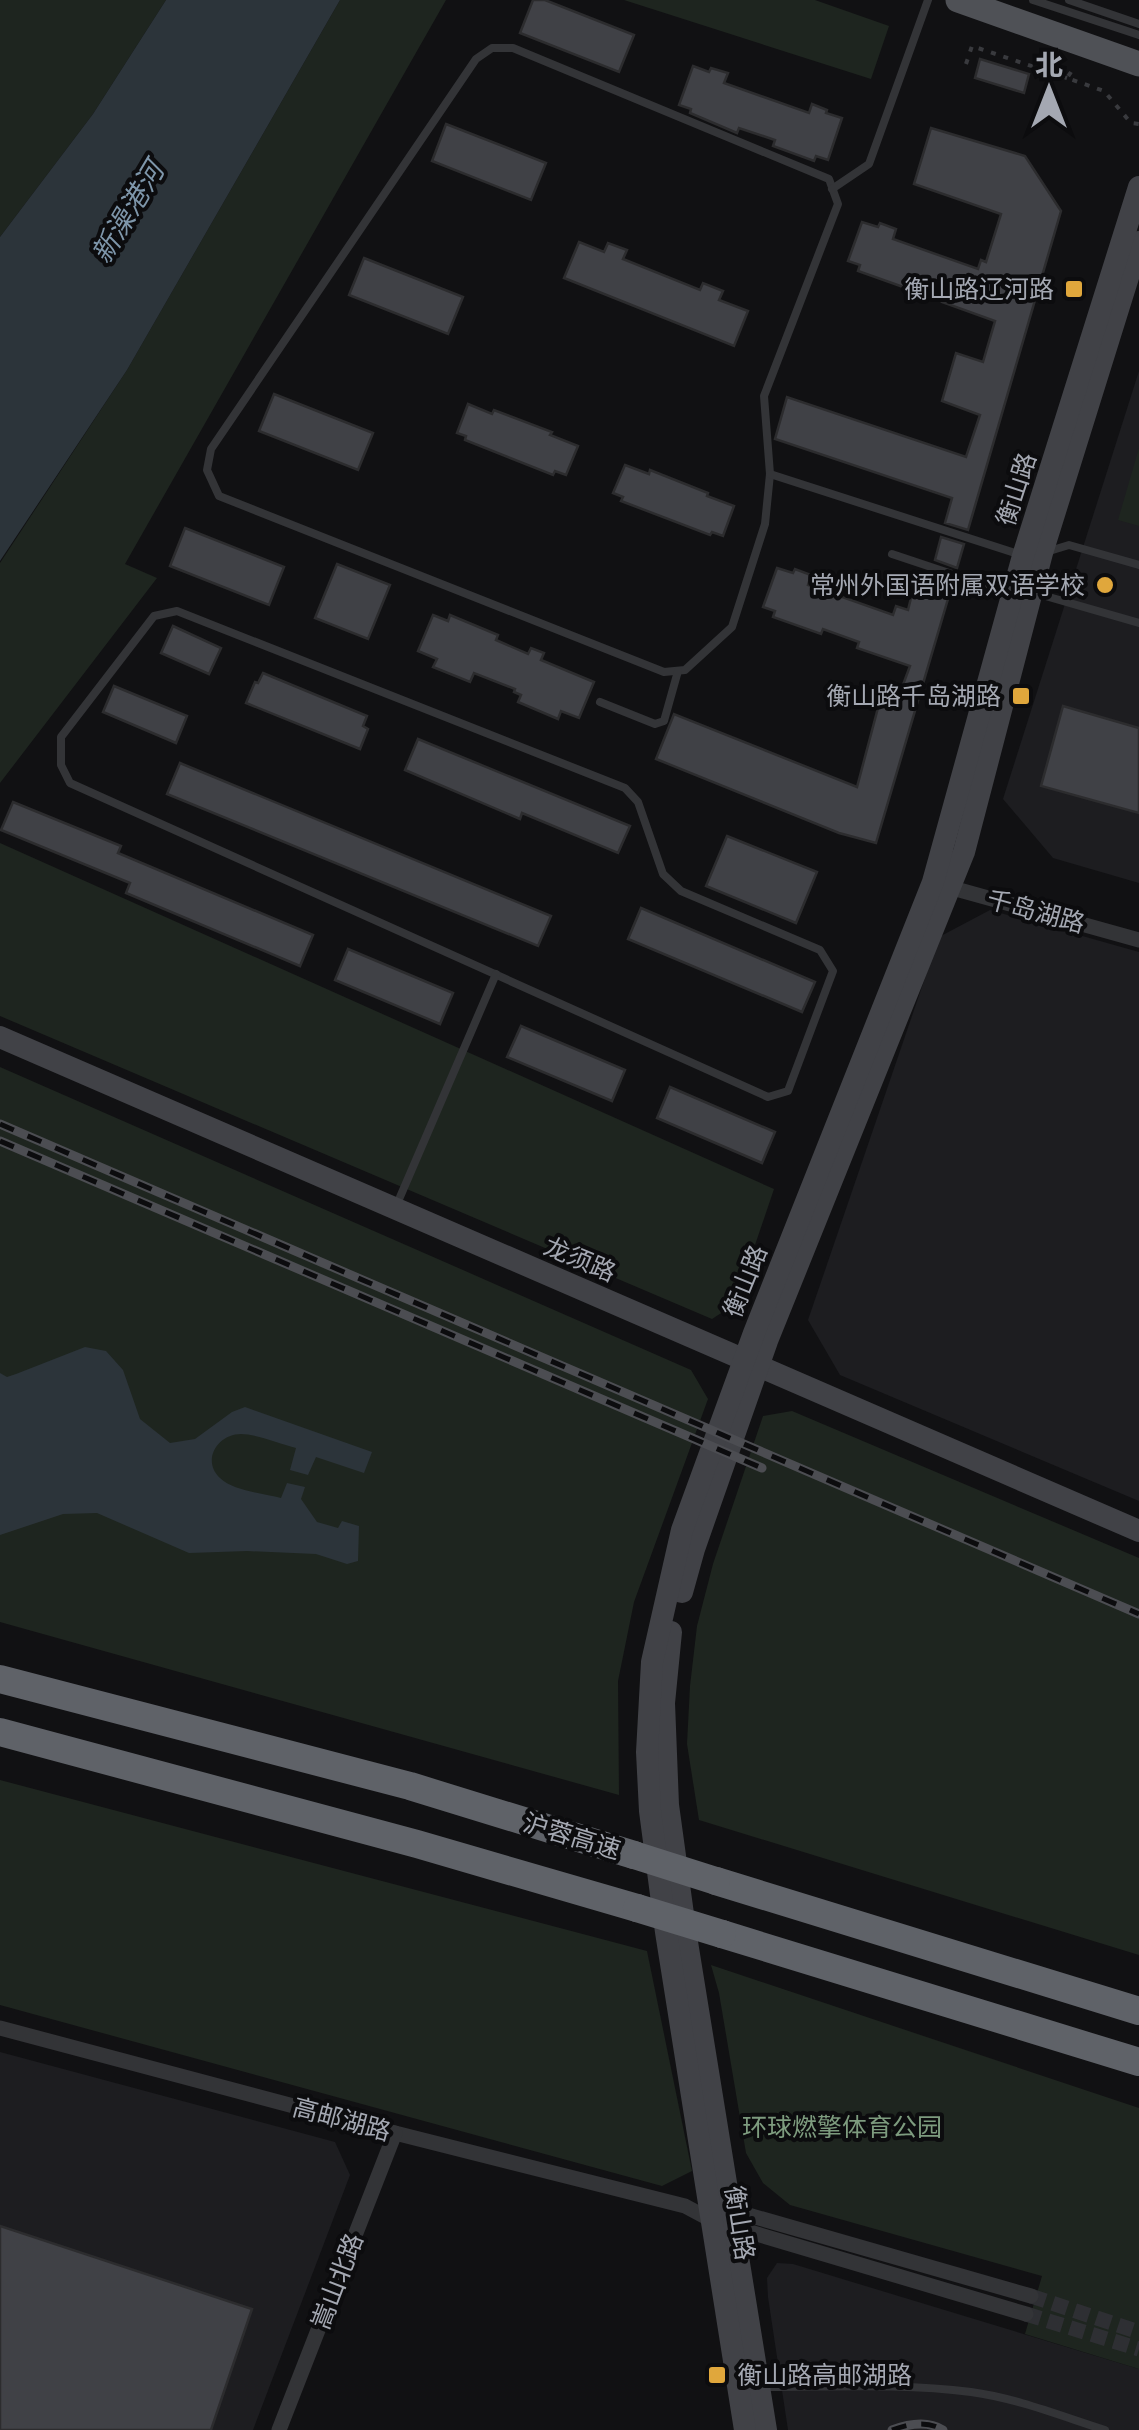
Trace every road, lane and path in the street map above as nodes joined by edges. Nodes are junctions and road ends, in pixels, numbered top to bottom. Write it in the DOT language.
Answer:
graph roads {
  1 [pos="928,0"];
  2 [pos="958,0"];
  3 [pos="1033,0"];
  4 [pos="1069,0"];
  5 [pos="1139,24"];
  6 [pos="1139,36"];
  7 [pos="966,64"];
  8 [pos="1139,64"];
  9 [pos="1139,124"];
  10 [pos="832,188"];
  11 [pos="1139,188"];
  12 [pos="1139,242"];
  13 [pos="770,474"];
  14 [pos="892,554"];
  15 [pos="1032,554"];
  16 [pos="1139,565"];
  17 [pos="1021,593"];
  18 [pos="1139,623"];
  19 [pos="678,671"];
  20 [pos="600,702"];
  21 [pos="941,885"];
  22 [pos="1139,940"];
  23 [pos="496,974"];
  24 [pos="0,1037"];
  25 [pos="395,1208"];
  26 [pos="751,1363"];
  27 [pos="1139,1531"];
  28 [pos="0,1679"];
  29 [pos="0,1732"];
  30 [pos="1139,2010"];
  31 [pos="0,2028"];
  32 [pos="1139,2062"];
  33 [pos="394,2133"];
  34 [pos="721,2215"];
  35 [pos="1030,2296"];
  36 [pos="1026,2314"];
  37 [pos="759,2386"];
  38 [pos="279,2430"];
  39 [pos="745,2430"];
  40 [pos="766,2430"];
  41 [pos="1104,2430"];
  1 -- 10 [label="lane"];
  2 -- 8 [label="main road"];
  3 -- 6 [label="lane"];
  4 -- 5 [label="lane"];
  7 -- 9 [label="path"];
  10 -- 13 [label="lane"];
  10 -- 19 [label="lane"];
  11 -- 15 [label="street, 衡山路"];
  12 -- 15 [label="street, 衡山路"];
  13 -- 15 [label="lane"];
  13 -- 19 [label="lane"];
  14 -- 17 [label="lane"];
  15 -- 16 [label="lane"];
  15 -- 17 [label="street, 衡山路"];
  17 -- 18 [label="lane"];
  17 -- 21 [label="street, 衡山路"];
  19 -- 20 [label="lane"];
  21 -- 22 [label="street, 千岛湖路"];
  21 -- 26 [label="street, 衡山路"];
  23 -- 23 [label="lane"];
  23 -- 25 [label="lane"];
  24 -- 25 [label="street, 龙须路"];
  25 -- 26 [label="street, 龙须路"];
  26 -- 27 [label="street, 龙须路"];
  26 -- 34 [label="street, 衡山路"];
  28 -- 30 [label="highway, 沪蓉高速, bridge"];
  29 -- 32 [label="highway, 沪蓉高速, bridge"];
  31 -- 33 [label="street, 高邮湖路"];
  33 -- 34 [label="street, 高邮湖路"];
  33 -- 38 [label="street, 嵩山北路"];
  34 -- 35 [label="street, 高邮湖路"];
  34 -- 36 [label="street, 高邮湖路"];
  34 -- 37 [label="street, 衡山路"];
  34 -- 39 [label="street, 衡山路"];
  37 -- 40 [label="street, 衡山路"];
  37 -- 41 [label="lane"];
}
